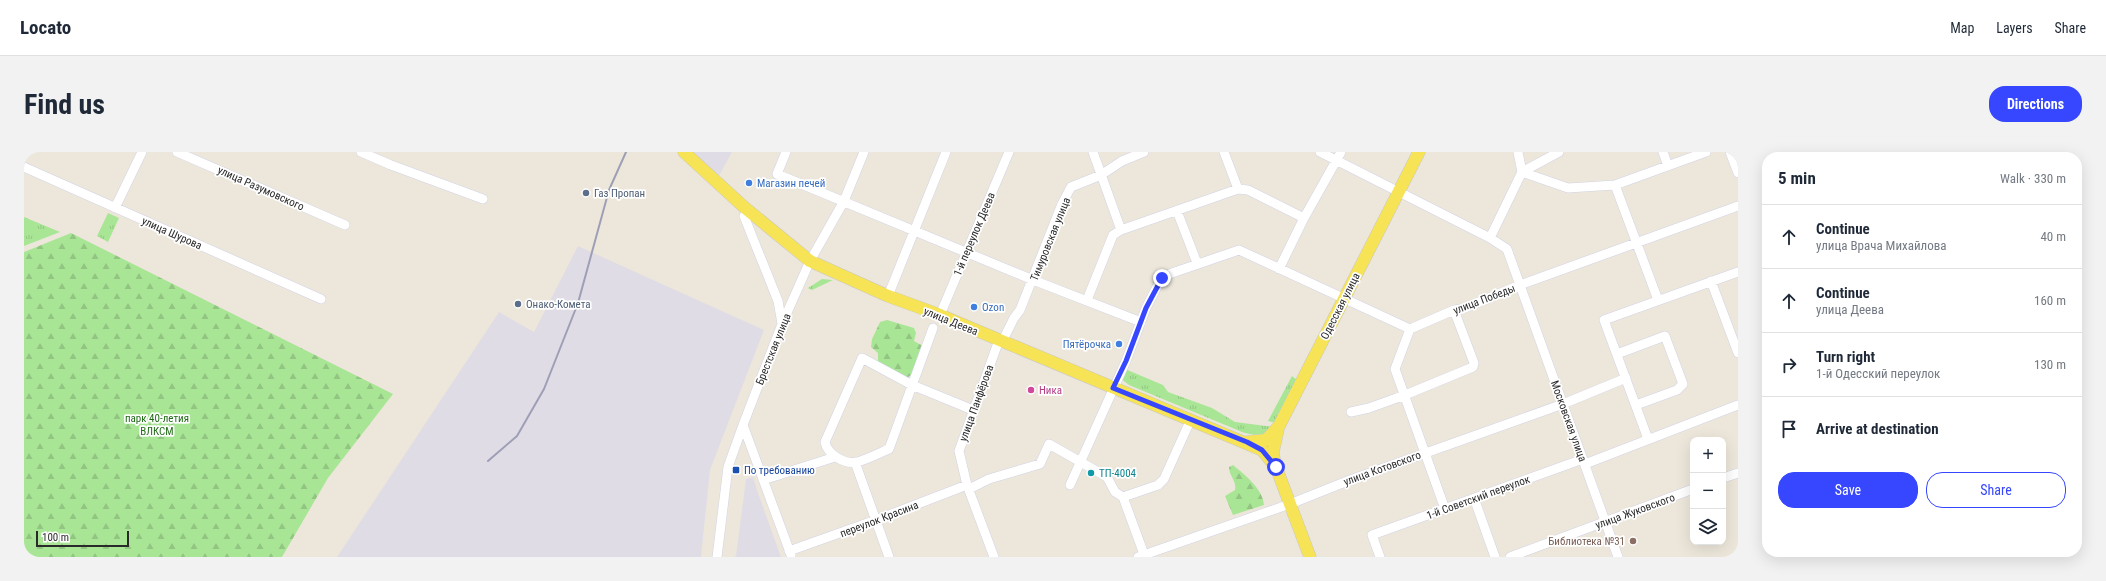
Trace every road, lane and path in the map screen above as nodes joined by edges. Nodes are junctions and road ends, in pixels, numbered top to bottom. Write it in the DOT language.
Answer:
graph roads {
  1 [pos="142,152"];
  2 [pos="177,152"];
  3 [pos="361,152"];
  4 [pos="674,152"];
  5 [pos="684,152"];
  6 [pos="786,152"];
  7 [pos="864,152"];
  8 [pos="946,152"];
  9 [pos="1009,152"];
  10 [pos="1093,152"];
  11 [pos="1144,152"];
  12 [pos="1224,152"];
  13 [pos="1320,152"];
  14 [pos="1419,152"];
  15 [pos="1518,152"];
  16 [pos="1559,152"];
  17 [pos="1662,152"];
  18 [pos="1706,152"];
  19 [pos="1730,152"];
  20 [pos="1339,156"];
  21 [pos="1668,166"];
  22 [pos="24,167"];
  23 [pos="1522,172"];
  24 [pos="1738,174"];
  25 [pos="1101,175"];
  26 [pos="1615,184"];
  27 [pos="1238,190"];
  28 [pos="1399,191"];
  29 [pos="484,199"];
  30 [pos="844,201"];
  31 [pos="1738,206"];
  32 [pos="115,208"];
  33 [pos="1177,211"];
  34 [pos="744,216"];
  35 [pos="1304,218"];
  36 [pos="345,225"];
  37 [pos="914,230"];
  38 [pos="1121,230"];
  39 [pos="1490,238"];
  40 [pos="1637,244"];
  41 [pos="966,252"];
  42 [pos="810,261"];
  43 [pos="1197,263"];
  44 [pos="1279,269"];
  45 [pos="1738,272"];
  46 [pos="1033,280"];
  47 [pos="1711,281"];
  48 [pos="1520,285"];
  49 [pos="888,296"];
  50 [pos="321,299"];
  51 [pos="1087,300"];
  52 [pos="1343,300"];
  53 [pos="1658,300"];
  54 [pos="1454,310"];
  55 [pos="940,315"];
  56 [pos="1141,322"];
  57 [pos="782,324"];
  58 [pos="933,328"];
  59 [pos="1410,329"];
  60 [pos="1001,341"];
  61 [pos="1738,353"];
  62 [pos="1617,354"];
  63 [pos="1626,378"];
  64 [pos="912,384"];
  65 [pos="1113,388"];
  66 [pos="1405,395"];
  67 [pos="1563,404"];
  68 [pos="1636,405"];
  69 [pos="1738,405"];
  70 [pos="973,410"];
  71 [pos="1351,412"];
  72 [pos="1191,419"];
  73 [pos="743,425"];
  74 [pos="1279,426"];
  75 [pos="1648,439"];
  76 [pos="1247,442"];
  77 [pos="1425,452"];
  78 [pos="835,457"];
  79 [pos="1082,461"];
  80 [pos="1584,461"];
  81 [pos="855,462"];
  82 [pos="1276,467"];
  83 [pos="1738,473"];
  84 [pos="1726,477"];
  85 [pos="763,480"];
  86 [pos="1070,486"];
  87 [pos="968,487"];
  88 [pos="1690,490"];
  89 [pos="1123,497"];
  90 [pos="1474,498"];
  91 [pos="1290,504"];
  92 [pos="1445,508"];
  93 [pos="876,520"];
  94 [pos="1606,522"];
  95 [pos="790,554"];
  96 [pos="1142,556"];
  97 [pos="717,557"];
  98 [pos="889,557"];
  99 [pos="994,557"];
  100 [pos="1310,557"];
  101 [pos="1380,557"];
  102 [pos="1495,557"];
  103 [pos="1510,557"];
  104 [pos="1618,557"];
  1 -- 32 [label="street"];
  2 -- 36 [label="street, улица Разумовского"];
  3 -- 29 [label="street"];
  4 -- 34 [label="main road"];
  5 -- 42 [label="main road, улица Деева"];
  6 -- 30 [label="street"];
  7 -- 30 [label="street, Брестская улица"];
  8 -- 37 [label="street"];
  9 -- 41 [label="street, 1-й переулок Деева"];
  10 -- 25 [label="street"];
  11 -- 25 [label="street, Тимуровская улица"];
  12 -- 27 [label="street"];
  13 -- 20 [label="street"];
  14 -- 28 [label="main road, Одесская улица"];
  15 -- 23 [label="street"];
  16 -- 23 [label="street"];
  17 -- 21 [label="street"];
  18 -- 21 [label="street"];
  19 -- 24 [label="street"];
  20 -- 28 [label="street"];
  20 -- 35 [label="street"];
  21 -- 26 [label="street"];
  22 -- 32 [label="street, улица Шурова"];
  23 -- 26 [label="street"];
  23 -- 39 [label="street"];
  25 -- 38 [label="street"];
  25 -- 46 [label="street, Тимуровская улица"];
  26 -- 40 [label="street"];
  27 -- 33 [label="street"];
  27 -- 35 [label="street"];
  28 -- 39 [label="street"];
  28 -- 52 [label="main road, Одесская улица"];
  30 -- 37 [label="street"];
  30 -- 42 [label="street, Брестская улица"];
  31 -- 40 [label="street, улица Победы"];
  32 -- 50 [label="street, улица Шурова"];
  33 -- 38 [label="street"];
  33 -- 43 [label="street"];
  34 -- 42 [label="main road"];
  34 -- 57 [label="street"];
  35 -- 44 [label="street"];
  37 -- 41 [label="street"];
  37 -- 49 [label="street"];
  38 -- 51 [label="street"];
  39 -- 48 [label="street, Московская улица"];
  40 -- 48 [label="street, улица Победы"];
  40 -- 53 [label="street"];
  41 -- 46 [label="street"];
  41 -- 55 [label="street, 1-й переулок Деева"];
  42 -- 49 [label="main road, улица Деева"];
  42 -- 57 [label="street, Брестская улица"];
  43 -- 44 [label="street"];
  43 -- 56 [label="street"];
  44 -- 52 [label="street"];
  45 -- 47 [label="street"];
  46 -- 51 [label="street"];
  46 -- 60 [label="street, Тимуровская улица"];
  47 -- 53 [label="street"];
  47 -- 61 [label="street"];
  48 -- 54 [label="street, улица Победы"];
  48 -- 67 [label="street, Московская улица"];
  49 -- 55 [label="main road, улица Деева"];
  51 -- 56 [label="street"];
  52 -- 59 [label="street"];
  52 -- 74 [label="main road, Одесская улица"];
  53 -- 62 [label="street"];
  54 -- 59 [label="street, улица Победы"];
  54 -- 66 [label="street"];
  55 -- 60 [label="main road, улица Деева"];
  56 -- 65 [label="street"];
  57 -- 73 [label="street, Брестская улица"];
  58 -- 64 [label="street"];
  59 -- 66 [label="street"];
  60 -- 65 [label="main road, улица Деева"];
  60 -- 70 [label="street, улица Панфёрова"];
  62 -- 63 [label="street"];
  62 -- 68 [label="street"];
  63 -- 67 [label="street, улица Котовского"];
  63 -- 68 [label="street"];
  64 -- 70 [label="street"];
  64 -- 78 [label="street"];
  64 -- 81 [label="street"];
  65 -- 72 [label="main road, улица Деева"];
  65 -- 79 [label="street"];
  66 -- 71 [label="street"];
  66 -- 77 [label="street"];
  67 -- 77 [label="street, улица Котовского"];
  67 -- 80 [label="street, Московская улица"];
  68 -- 75 [label="street"];
  69 -- 75 [label="street, 1-й Советский переулок"];
  70 -- 87 [label="street, улица Панфёрова"];
  72 -- 76 [label="main road, улица Деева"];
  72 -- 89 [label="street"];
  73 -- 85 [label="street"];
  73 -- 97 [label="street, Брестская улица"];
  74 -- 76 [label="main road, Одесская улица"];
  74 -- 82 [label="main road"];
  75 -- 80 [label="street, 1-й Советский переулок"];
  76 -- 82 [label="main road, улица Деева"];
  77 -- 91 [label="street, улица Котовского"];
  77 -- 92 [label="street"];
  78 -- 81 [label="street"];
  78 -- 85 [label="street"];
  79 -- 86 [label="street"];
  79 -- 87 [label="street, переулок Красина"];
  79 -- 89 [label="street, переулок Красина"];
  80 -- 90 [label="street, 1-й Советский переулок"];
  80 -- 94 [label="street, Московская улица"];
  81 -- 93 [label="street"];
  82 -- 91 [label="main road"];
  83 -- 84 [label="street"];
  85 -- 95 [label="street"];
  87 -- 93 [label="street, переулок Красина"];
  87 -- 99 [label="street, улица Панфёрова"];
  88 -- 94 [label="street, улица Жуковского"];
  89 -- 96 [label="street"];
  90 -- 92 [label="street, 1-й Советский переулок"];
  90 -- 102 [label="street"];
  91 -- 96 [label="street, улица Котовского"];
  91 -- 100 [label="main road"];
  92 -- 101 [label="street, 1-й Советский переулок"];
  93 -- 95 [label="street, переулок Красина"];
  93 -- 98 [label="street"];
  94 -- 103 [label="street, улица Жуковского"];
  94 -- 104 [label="street, Московская улица"];
}
